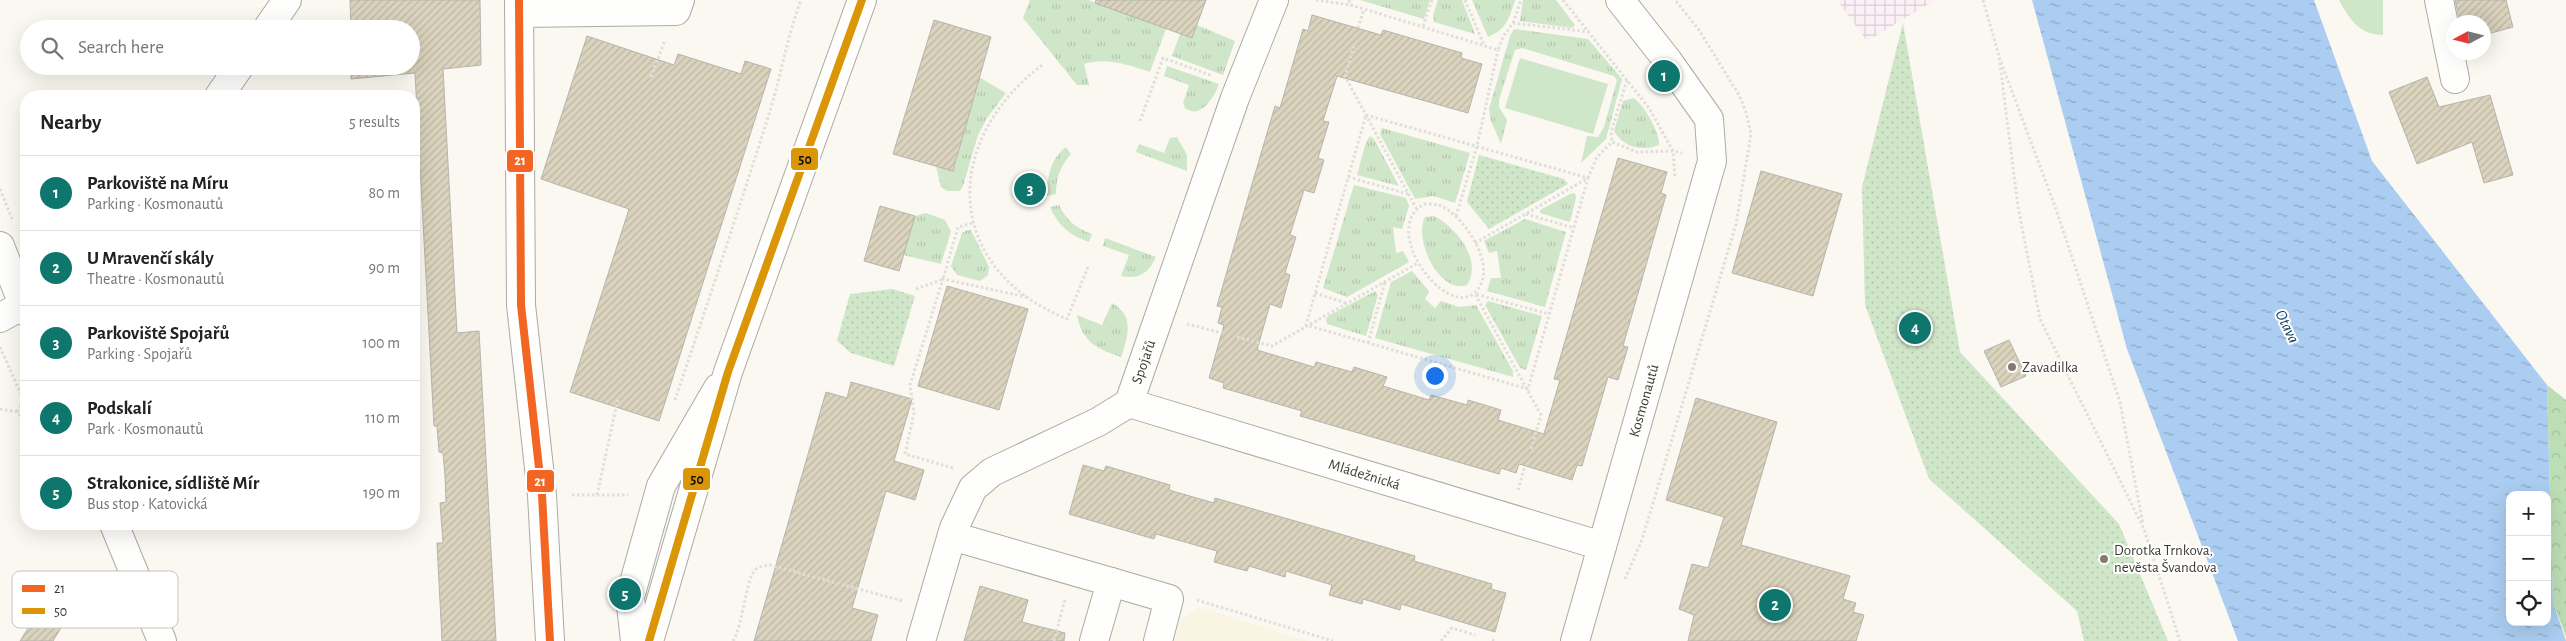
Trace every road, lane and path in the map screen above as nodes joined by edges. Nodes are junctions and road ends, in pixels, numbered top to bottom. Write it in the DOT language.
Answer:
graph roads {
  1 [pos="287,0"];
  2 [pos="801,0"];
  3 [pos="862,0"];
  4 [pos="1274,0"];
  5 [pos="1316,0"];
  6 [pos="1349,0"];
  7 [pos="1432,0"];
  8 [pos="1465,0"];
  9 [pos="1521,0"];
  10 [pos="1563,0"];
  11 [pos="1620,0"];
  12 [pos="1675,0"];
  13 [pos="1983,0"];
  14 [pos="2439,0"];
  15 [pos="1350,5"];
  16 [pos="678,6"];
  17 [pos="519,7"];
  18 [pos="1364,9"];
  19 [pos="273,20"];
  20 [pos="1514,23"];
  21 [pos="1423,26"];
  22 [pos="1358,28"];
  23 [pos="1590,32"];
  24 [pos="1484,45"];
  25 [pos="1354,46"];
  26 [pos="1498,50"];
  27 [pos="1999,56"];
  28 [pos="1042,65"];
  29 [pos="234,75"];
  30 [pos="651,77"];
  31 [pos="2455,79"];
  32 [pos="1627,80"];
  33 [pos="1240,86"];
  34 [pos="223,90"];
  35 [pos="1366,115"];
  36 [pos="1140,121"];
  37 [pos="1612,142"];
  38 [pos="1477,146"];
  39 [pos="1673,151"];
  40 [pos="1712,161"];
  41 [pos="1348,178"];
  42 [pos="1588,178"];
  43 [pos="1676,185"];
  44 [pos="0,189"];
  45 [pos="1408,194"];
  46 [pos="1416,208"];
  47 [pos="1525,214"];
  48 [pos="1456,216"];
  49 [pos="974,222"];
  50 [pos="14,223"];
  51 [pos="1574,228"];
  52 [pos="1476,243"];
  53 [pos="0,246"];
  54 [pos="1418,263"];
  55 [pos="1088,267"];
  56 [pos="943,279"];
  57 [pos="1385,282"];
  58 [pos="916,289"];
  59 [pos="1315,293"];
  60 [pos="1475,294"];
  61 [pos="20,295"];
  62 [pos="1028,298"];
  63 [pos="1346,303"];
  64 [pos="20,309"];
  65 [pos="1549,314"];
  66 [pos="0,318"];
  67 [pos="1184,323"];
  68 [pos="1306,326"];
  69 [pos="1222,333"];
  70 [pos="1237,337"];
  71 [pos="1368,343"];
  72 [pos="0,347"];
  73 [pos="728,372"];
  74 [pos="20,389"];
  75 [pos="1528,389"];
  76 [pos="618,398"];
  77 [pos="674,402"];
  78 [pos="1129,403"];
  79 [pos="20,408"];
  80 [pos="0,409"];
  81 [pos="18,412"];
  82 [pos="20,414"];
  83 [pos="1530,449"];
  84 [pos="1525,466"];
  85 [pos="955,468"];
  86 [pos="542,495"];
  87 [pos="597,495"];
  88 [pos="630,495"];
  89 [pos="1516,495"];
  90 [pos="116,530"];
  91 [pos="2144,530"];
  92 [pos="952,536"];
  93 [pos="1602,546"];
  94 [pos="133,571"];
  95 [pos="1111,582"];
  96 [pos="1623,585"];
  97 [pos="1064,596"];
  98 [pos="661,598"];
  99 [pos="930,608"];
  100 [pos="157,628"];
  101 [pos="1475,635"];
  102 [pos="162,641"];
  103 [pos="550,641"];
  104 [pos="635,641"];
  105 [pos="649,641"];
  106 [pos="661,641"];
  107 [pos="732,641"];
  108 [pos="921,641"];
  109 [pos="1054,641"];
  110 [pos="1094,641"];
  111 [pos="1158,641"];
  112 [pos="1441,641"];
  113 [pos="1574,641"];
  114 [pos="2180,641"];
  1 -- 19 [label="street"];
  2 -- 77 [label="path"];
  3 -- 73 [label="street"];
  4 -- 33 [label="street, Spojařů"];
  5 -- 15 [label="path"];
  6 -- 15 [label="path"];
  7 -- 21 [label="path"];
  8 -- 24 [label="path"];
  9 -- 20 [label="path"];
  10 -- 23 [label="path"];
  11 -- 40 [label="street"];
  12 -- 96 [label="path"];
  13 -- 27 [label="path"];
  14 -- 31 [label="street"];
  15 -- 18 [label="path"];
  16 -- 17 [label="street"];
  16 -- 30 [label="path"];
  17 -- 86 [label="street"];
  18 -- 21 [label="path"];
  18 -- 22 [label="path"];
  20 -- 23 [label="path"];
  20 -- 26 [label="path"];
  21 -- 24 [label="path"];
  23 -- 32 [label="path"];
  24 -- 26 [label="path"];
  25 -- 35 [label="path"];
  26 -- 38 [label="path"];
  27 -- 91 [label="path"];
  27 -- 91 [label="path"];
  28 -- 49 [label="path"];
  29 -- 34 [label="street"];
  32 -- 37 [label="path"];
  32 -- 39 [label="path"];
  33 -- 36 [label="path"];
  33 -- 78 [label="street, Spojařů"];
  35 -- 38 [label="path"];
  35 -- 41 [label="path"];
  35 -- 45 [label="path"];
  37 -- 39 [label="path"];
  37 -- 42 [label="path"];
  38 -- 42 [label="path"];
  38 -- 48 [label="path"];
  39 -- 40 [label="path"];
  39 -- 43 [label="path"];
  40 -- 93 [label="street, Kosmonautů"];
  41 -- 45 [label="path"];
  41 -- 59 [label="path"];
  42 -- 47 [label="path"];
  42 -- 51 [label="path"];
  44 -- 50 [label="path"];
  45 -- 46 [label="path"];
  46 -- 48 [label="path"];
  46 -- 54 [label="path"];
  47 -- 51 [label="path"];
  47 -- 52 [label="path"];
  48 -- 52 [label="path"];
  49 -- 56 [label="path"];
  49 -- 62 [label="path"];
  51 -- 65 [label="path"];
  52 -- 60 [label="path"];
  53 -- 61 [label="street"];
  54 -- 57 [label="path"];
  54 -- 60 [label="path"];
  55 -- 62 [label="path"];
  56 -- 58 [label="path"];
  56 -- 62 [label="path"];
  56 -- 85 [label="path"];
  57 -- 63 [label="path"];
  57 -- 71 [label="path"];
  59 -- 63 [label="path"];
  59 -- 68 [label="path"];
  60 -- 65 [label="path"];
  60 -- 75 [label="path"];
  63 -- 68 [label="path"];
  64 -- 66 [label="street"];
  65 -- 75 [label="path"];
  67 -- 69 [label="path"];
  68 -- 70 [label="path"];
  68 -- 71 [label="path"];
  71 -- 75 [label="path"];
  72 -- 74 [label="path"];
  73 -- 98 [label="street"];
  73 -- 104 [label="street"];
  75 -- 83 [label="path"];
  76 -- 87 [label="path"];
  78 -- 92 [label="street, Spojařů"];
  78 -- 93 [label="street, Mládežnická"];
  79 -- 81 [label="path"];
  80 -- 81 [label="path"];
  81 -- 82 [label="path"];
  84 -- 89 [label="path"];
  86 -- 87 [label="path"];
  86 -- 103 [label="street"];
  87 -- 88 [label="path"];
  90 -- 94 [label="street"];
  91 -- 114 [label="path"];
  92 -- 95 [label="street"];
  92 -- 99 [label="street, Spojařů"];
  93 -- 113 [label="street, Kosmonautů"];
  95 -- 110 [label="street"];
  95 -- 111 [label="street"];
  97 -- 109 [label="path"];
  98 -- 105 [label="street"];
  98 -- 106 [label="street"];
  99 -- 107 [label="path"];
  99 -- 108 [label="street, Spojařů"];
  100 -- 102 [label="street"];
  101 -- 112 [label="path"];
}
